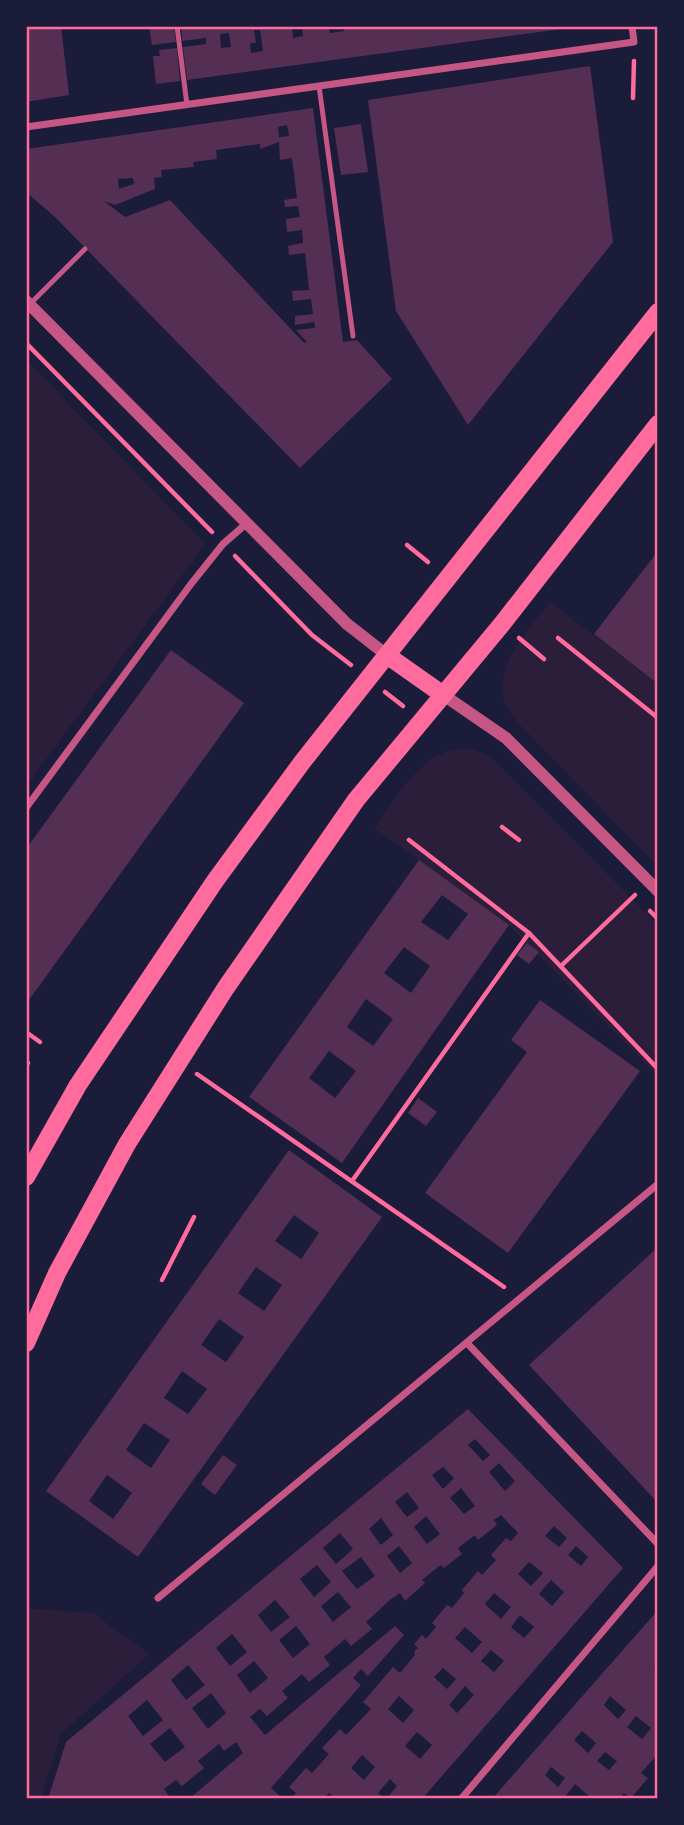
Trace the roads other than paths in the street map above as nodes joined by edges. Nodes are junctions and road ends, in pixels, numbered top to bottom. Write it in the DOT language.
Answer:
graph roads {
  1 [pos="177,26"];
  2 [pos="632,26"];
  3 [pos="319,86"];
  4 [pos="187,105"];
  5 [pos="26,127"];
  6 [pos="85,249"];
  7 [pos="28,302"];
  8 [pos="658,312"];
  9 [pos="353,336"];
  10 [pos="658,424"];
  11 [pos="247,523"];
  12 [pos="388,656"];
  13 [pos="442,694"];
  14 [pos="26,808"];
  15 [pos="658,891"];
  16 [pos="26,1177"];
  17 [pos="658,1184"];
  18 [pos="26,1343"];
  19 [pos="467,1343"];
  20 [pos="658,1544"];
  21 [pos="658,1566"];
  22 [pos="158,1598"];
  23 [pos="461,1799"];
  1 -- 4 [label="lane"];
  2 -- 3 [label="street"];
  3 -- 4 [label="street"];
  3 -- 9 [label="lane"];
  4 -- 5 [label="street"];
  6 -- 7 [label="lane"];
  7 -- 11 [label="street"];
  8 -- 12 [label="main road"];
  10 -- 13 [label="main road"];
  11 -- 12 [label="street"];
  11 -- 14 [label="street"];
  12 -- 13 [label="main road"];
  12 -- 16 [label="main road"];
  13 -- 15 [label="street"];
  13 -- 18 [label="main road"];
  17 -- 19 [label="street"];
  19 -- 20 [label="street"];
  19 -- 22 [label="street"];
  21 -- 23 [label="street"];
}
